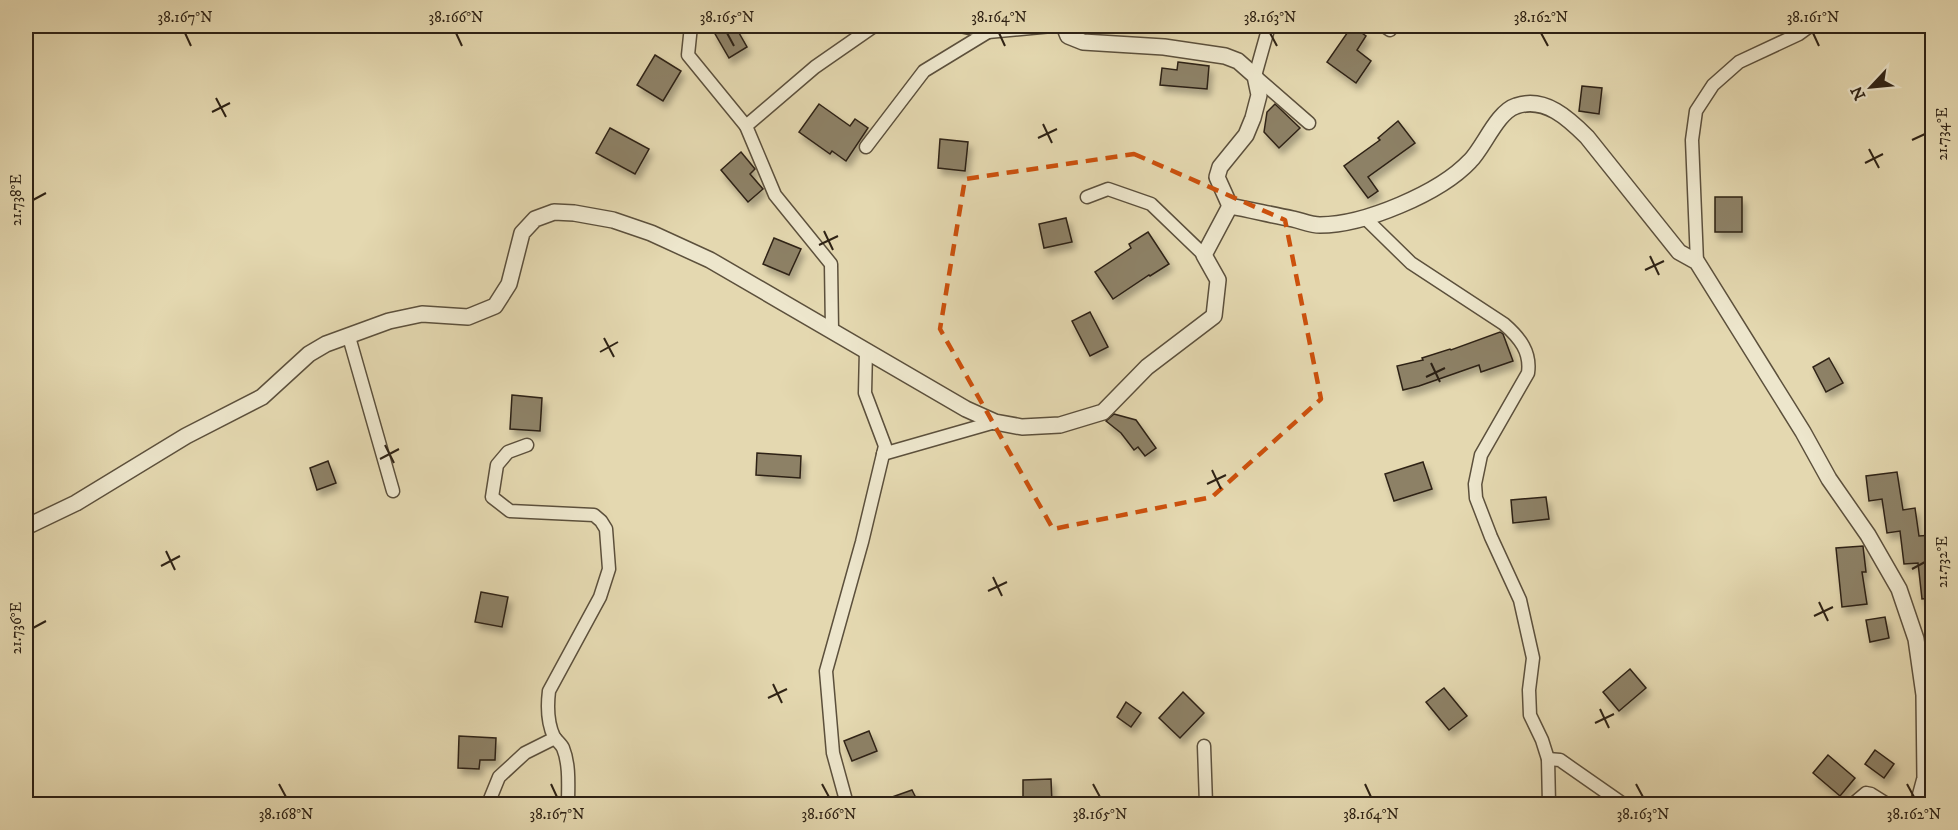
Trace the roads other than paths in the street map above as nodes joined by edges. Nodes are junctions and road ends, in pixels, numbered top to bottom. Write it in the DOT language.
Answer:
graph roads {
  1 [pos="691,26"];
  2 [pos="874,26"];
  3 [pos="960,26"];
  4 [pos="1052,26"];
  5 [pos="1064,26"];
  6 [pos="1269,26"];
  7 [pos="1810,26"];
  8 [pos="988,32"];
  9 [pos="1255,76"];
  10 [pos="1309,123"];
  11 [pos="746,126"];
  12 [pos="866,147"];
  13 [pos="1087,196"];
  14 [pos="1230,206"];
  15 [pos="1365,218"];
  16 [pos="1204,255"];
  17 [pos="1697,262"];
  18 [pos="832,330"];
  19 [pos="349,337"];
  20 [pos="866,350"];
  21 [pos="995,422"];
  22 [pos="527,444"];
  23 [pos="883,454"];
  24 [pos="393,492"];
  25 [pos="26,527"];
  26 [pos="1932,695"];
  27 [pos="1924,711"];
  28 [pos="555,738"];
  29 [pos="1204,747"];
  30 [pos="1548,759"];
  31 [pos="1929,781"];
  32 [pos="488,804"];
  33 [pos="568,804"];
  34 [pos="847,804"];
  35 [pos="1206,804"];
  36 [pos="1549,804"];
  37 [pos="1623,804"];
  38 [pos="1853,804"];
  39 [pos="1887,804"];
  40 [pos="1918,804"];
  1 -- 11 [label="street"];
  2 -- 11 [label="street"];
  3 -- 8 [label="street"];
  4 -- 8 [label="street"];
  5 -- 9 [label="street"];
  6 -- 9 [label="street"];
  7 -- 17 [label="street"];
  8 -- 12 [label="street"];
  9 -- 10 [label="street"];
  9 -- 14 [label="street"];
  11 -- 18 [label="street"];
  13 -- 16 [label="street"];
  14 -- 15 [label="street"];
  14 -- 16 [label="street"];
  15 -- 17 [label="street"];
  15 -- 30 [label="street"];
  16 -- 21 [label="street"];
  17 -- 27 [label="street"];
  18 -- 19 [label="street"];
  18 -- 20 [label="street"];
  19 -- 24 [label="street"];
  19 -- 25 [label="street"];
  20 -- 21 [label="street"];
  20 -- 23 [label="street"];
  21 -- 23 [label="street"];
  22 -- 28 [label="street"];
  23 -- 34 [label="street"];
  26 -- 27 [label="street"];
  27 -- 31 [label="street"];
  28 -- 32 [label="street"];
  28 -- 33 [label="street"];
  29 -- 35 [label="street"];
  30 -- 36 [label="street"];
  30 -- 37 [label="street"];
  31 -- 40 [label="street"];
  38 -- 39 [label="street"];
}
